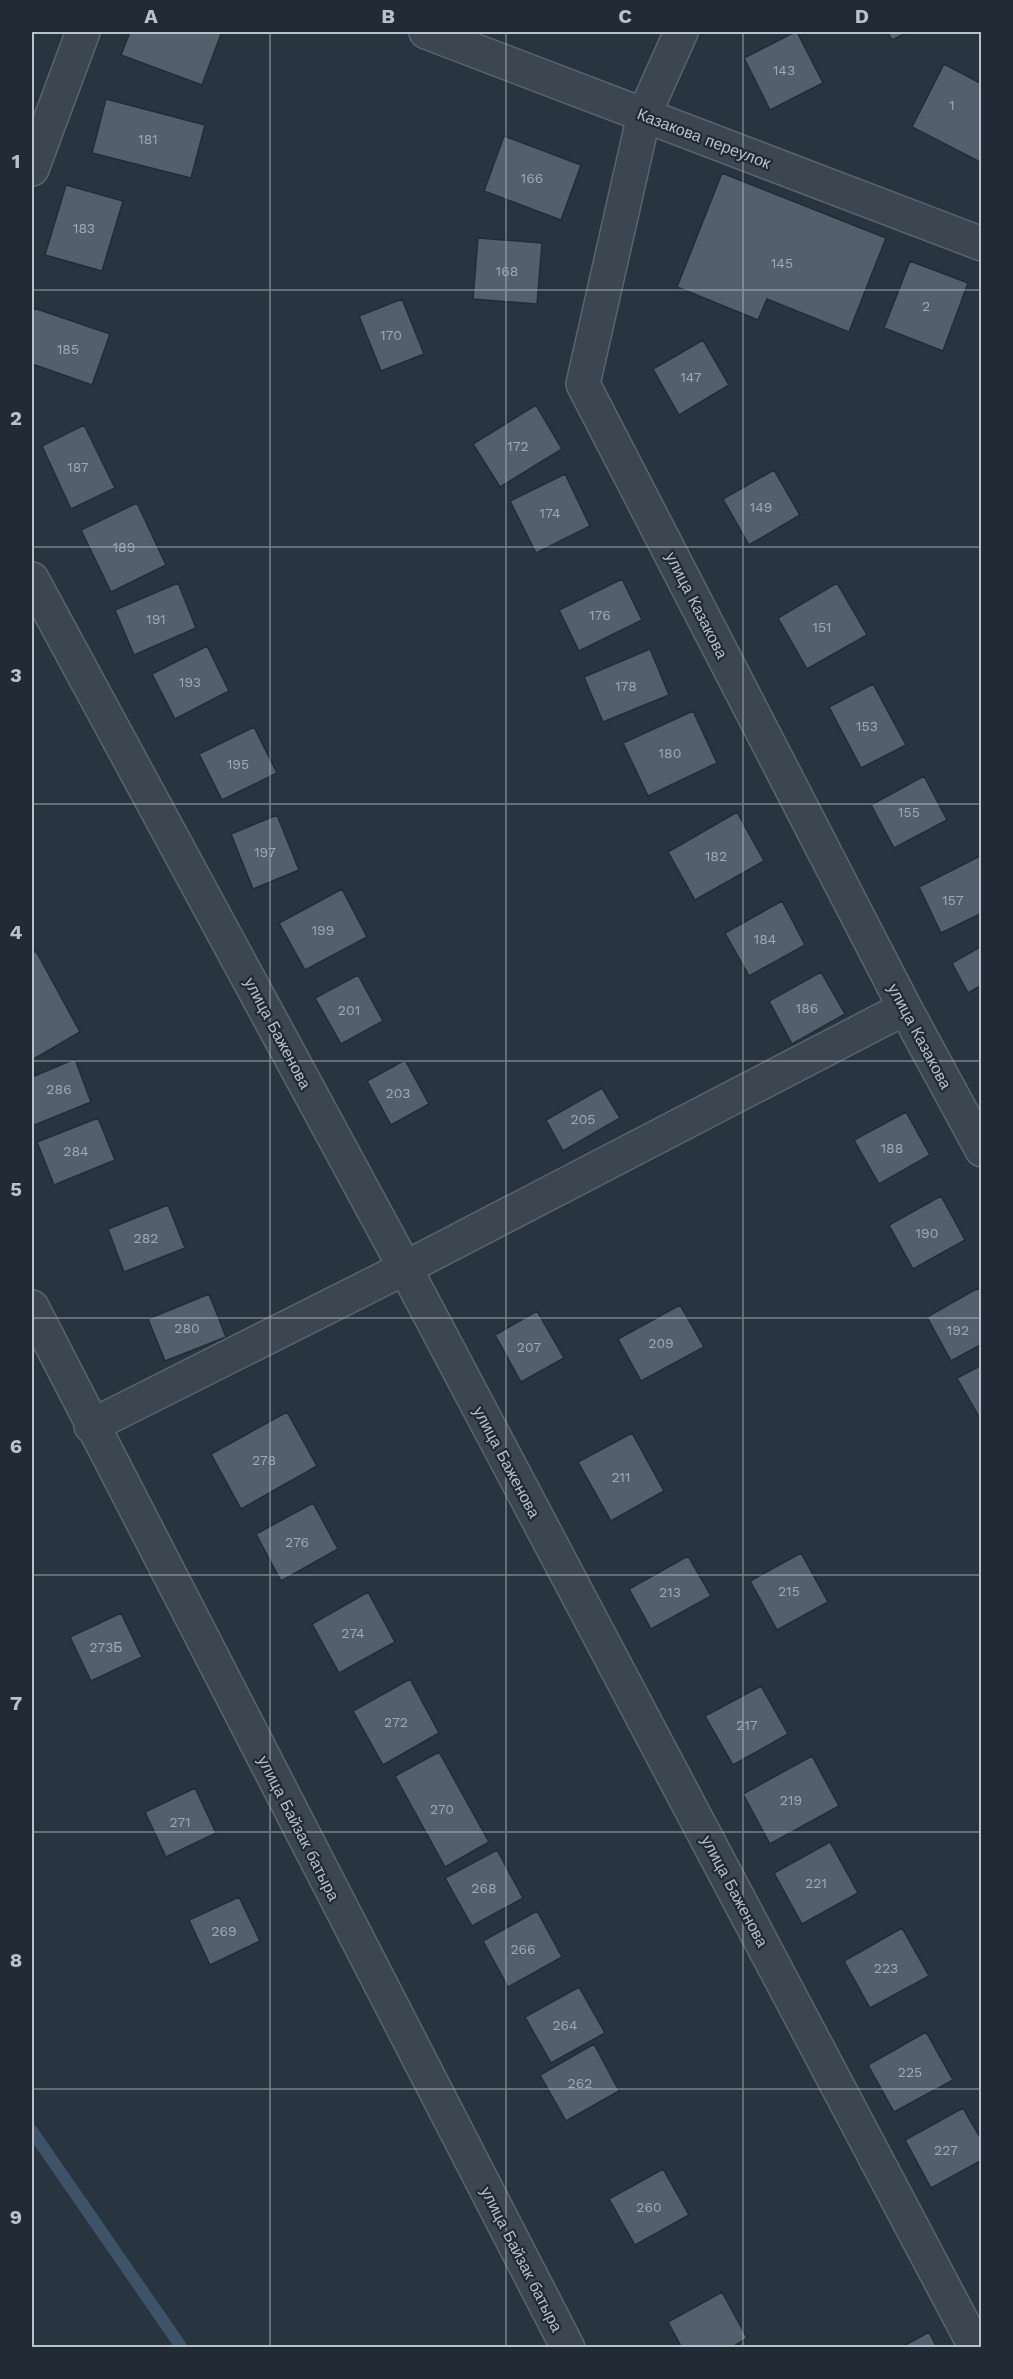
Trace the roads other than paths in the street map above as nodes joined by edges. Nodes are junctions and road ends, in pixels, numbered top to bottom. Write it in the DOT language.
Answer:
graph roads {
  1 [pos="83,32"];
  2 [pos="426,32"];
  3 [pos="681,32"];
  4 [pos="644,115"];
  5 [pos="32,169"];
  6 [pos="981,244"];
  7 [pos="32,579"];
  8 [pos="905,1008"];
  9 [pos="981,1150"];
  10 [pos="405,1268"];
  11 [pos="32,1307"];
  12 [pos="91,1426"];
  13 [pos="568,2348"];
  14 [pos="976,2348"];
  1 -- 5 [label="street"];
  2 -- 4 [label="street, Казакова переулок"];
  3 -- 4 [label="street, улица Казакова"];
  4 -- 6 [label="street, Казакова переулок"];
  4 -- 8 [label="street, улица Казакова"];
  7 -- 10 [label="street, улица Баженова"];
  8 -- 9 [label="street, улица Казакова"];
  8 -- 10 [label="street"];
  10 -- 12 [label="street"];
  10 -- 14 [label="street, улица Баженова"];
  11 -- 12 [label="street, улица Байзак батыра"];
  12 -- 13 [label="street, улица Байзак батыра"];
}
